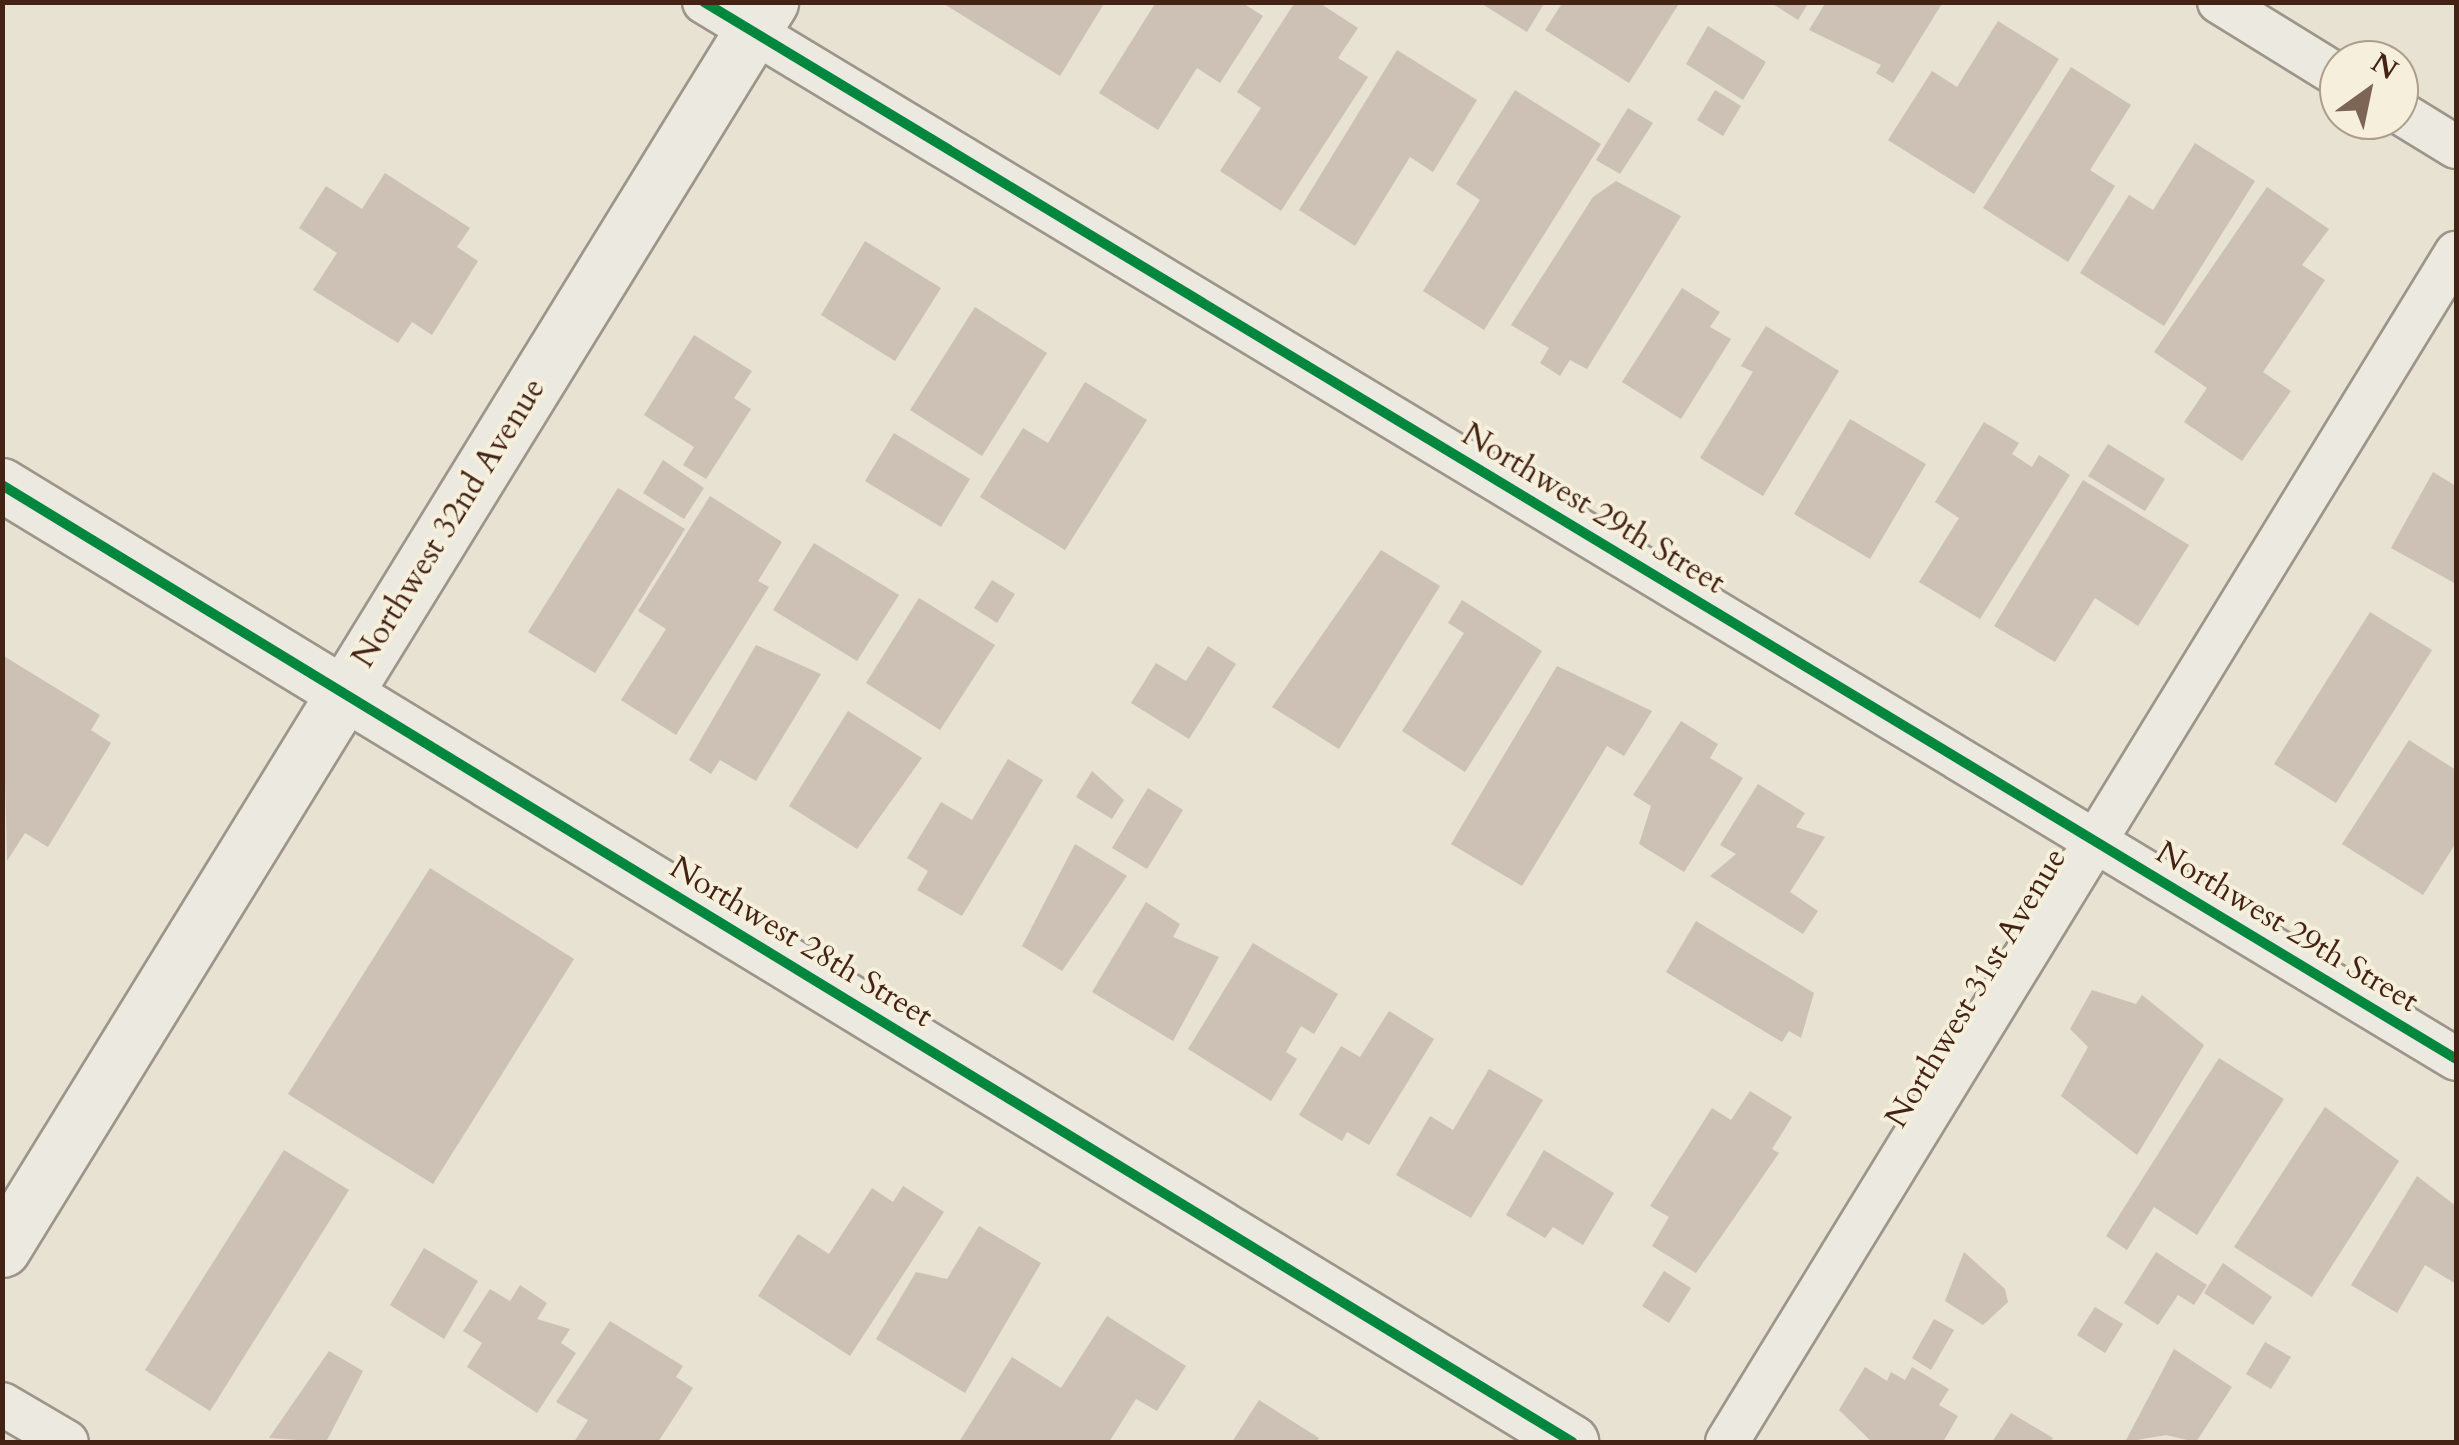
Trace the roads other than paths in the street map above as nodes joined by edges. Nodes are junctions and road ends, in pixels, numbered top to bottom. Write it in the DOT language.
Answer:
graph roads {
  1 [pos="704,2"];
  2 [pos="2219,2"];
  3 [pos="761,17"];
  4 [pos="2319,64"];
  5 [pos="2419,124"];
  6 [pos="2456,147"];
  7 [pos="2456,253"];
  8 [pos="2,484"];
  9 [pos="346,692"];
  10 [pos="2095,841"];
  11 [pos="2456,1059"];
  12 [pos="2,1249"];
  13 [pos="2,1404"];
  14 [pos="67,1442"];
  15 [pos="1572,1442"];
  16 [pos="1727,1442"];
  1 -- 3 [label="street, Northwest 29th Street"];
  2 -- 4 [label="street"];
  3 -- 9 [label="main road, Northwest 32nd Avenue"];
  3 -- 10 [label="street, Northwest 29th Street"];
  5 -- 6 [label="street"];
  7 -- 10 [label="street, Northwest 31st Avenue"];
  8 -- 9 [label="street, Northwest 28th Street"];
  9 -- 12 [label="main road, Northwest 32nd Avenue"];
  9 -- 15 [label="street, Northwest 28th Street"];
  10 -- 11 [label="street, Northwest 29th Street"];
  10 -- 16 [label="street, Northwest 31st Avenue"];
  13 -- 14 [label="street"];
}
